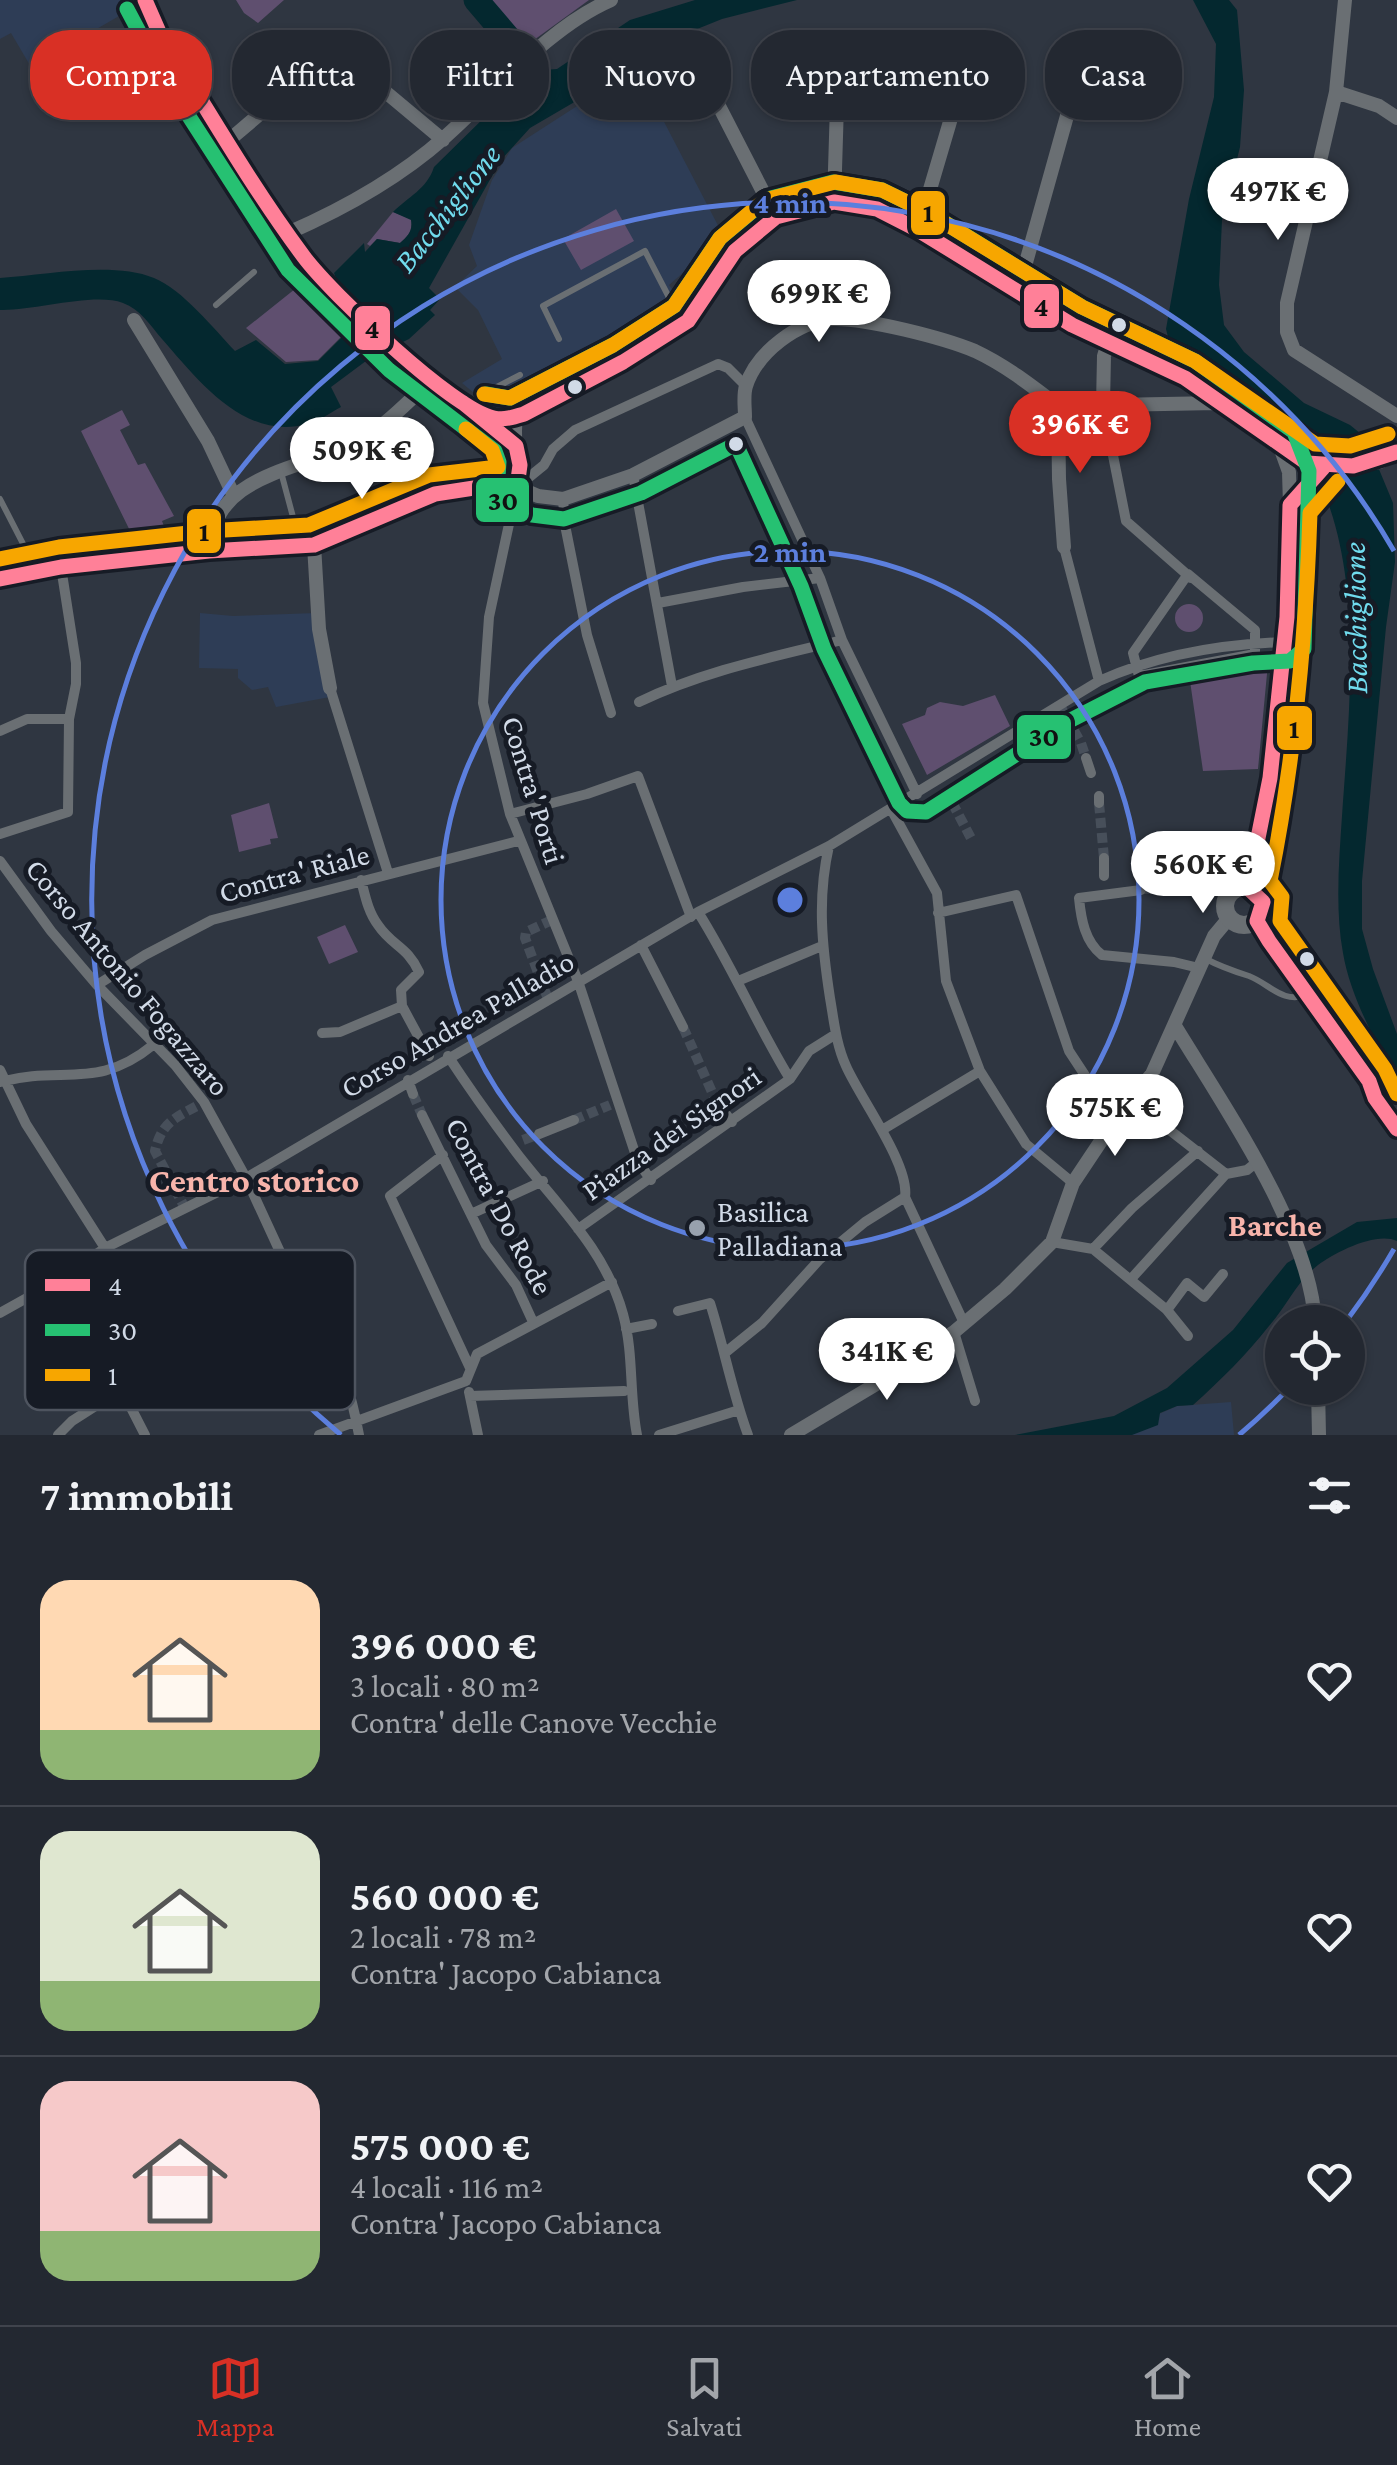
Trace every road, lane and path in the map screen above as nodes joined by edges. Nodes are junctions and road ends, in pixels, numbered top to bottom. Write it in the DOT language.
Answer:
graph roads {
  1 [pos="145,0"];
  2 [pos="611,0"];
  3 [pos="1346,0"];
  4 [pos="1336,92"];
  5 [pos="1397,118"];
  6 [pos="726,120"];
  7 [pos="837,120"];
  8 [pos="950,120"];
  9 [pos="1066,120"];
  10 [pos="443,140"];
  11 [pos="228,142"];
  12 [pos="834,202"];
  13 [pos="776,217"];
  14 [pos="918,230"];
  15 [pos="288,240"];
  16 [pos="254,272"];
  17 [pos="1018,291"];
  18 [pos="216,305"];
  19 [pos="134,320"];
  20 [pos="688,321"];
  21 [pos="558,339"];
  22 [pos="1108,342"];
  23 [pos="520,374"];
  24 [pos="1186,378"];
  25 [pos="432,380"];
  26 [pos="746,386"];
  27 [pos="1170,402"];
  28 [pos="1220,403"];
  29 [pos="464,404"];
  30 [pos="1103,405"];
  31 [pos="1058,406"];
  32 [pos="479,413"];
  33 [pos="1397,416"];
  34 [pos="516,417"];
  35 [pos="746,417"];
  36 [pos="516,446"];
  37 [pos="1279,446"];
  38 [pos="1397,452"];
  39 [pos="1388,461"];
  40 [pos="281,470"];
  41 [pos="1313,471"];
  42 [pos="633,475"];
  43 [pos="517,487"];
  44 [pos="233,494"];
  45 [pos="0,499"];
  46 [pos="563,499"];
  47 [pos="1290,505"];
  48 [pos="307,546"];
  49 [pos="1064,547"];
  50 [pos="209,551"];
  51 [pos="61,567"];
  52 [pos="36,570"];
  53 [pos="1187,574"];
  54 [pos="820,578"];
  55 [pos="0,579"];
  56 [pos="658,604"];
  57 [pos="842,640"];
  58 [pos="1285,642"];
  59 [pos="1253,643"];
  60 [pos="1136,664"];
  61 [pos="1100,681"];
  62 [pos="672,686"];
  63 [pos="330,688"];
  64 [pos="639,702"];
  65 [pos="611,713"];
  66 [pos="68,719"];
  67 [pos="0,731"];
  68 [pos="1086,758"];
  69 [pos="1091,772"];
  70 [pos="917,794"];
  71 [pos="891,810"];
  72 [pos="510,814"];
  73 [pos="0,834"];
  74 [pos="518,841"];
  75 [pos="829,846"];
  76 [pos="1104,858"];
  77 [pos="0,861"];
  78 [pos="388,873"];
  79 [pos="361,880"];
  80 [pos="1106,886"];
  81 [pos="1216,886"];
  82 [pos="1189,888"];
  83 [pos="1248,888"];
  84 [pos="1141,890"];
  85 [pos="938,913"];
  86 [pos="694,914"];
  87 [pos="1229,918"];
  88 [pos="1257,921"];
  89 [pos="641,945"];
  90 [pos="822,946"];
  91 [pos="1201,963"];
  92 [pos="578,981"];
  93 [pos="738,981"];
  94 [pos="96,985"];
  95 [pos="1307,994"];
  96 [pos="402,1006"];
  97 [pos="1175,1026"];
  98 [pos="683,1027"];
  99 [pos="322,1033"];
  100 [pos="836,1034"];
  101 [pos="153,1044"];
  102 [pos="448,1056"];
  103 [pos="431,1061"];
  104 [pos="980,1072"];
  105 [pos="1,1077"];
  106 [pos="791,1078"];
  107 [pos="408,1080"];
  108 [pos="412,1094"];
  109 [pos="716,1101"];
  110 [pos="1126,1106"];
  111 [pos="422,1114"];
  112 [pos="574,1120"];
  113 [pos="732,1122"];
  114 [pos="1397,1129"];
  115 [pos="882,1130"];
  116 [pos="539,1134"];
  117 [pos="523,1140"];
  118 [pos="510,1144"];
  119 [pos="1198,1151"];
  120 [pos="443,1154"];
  121 [pos="1257,1162"];
  122 [pos="1226,1174"];
  123 [pos="246,1178"];
  124 [pos="651,1180"];
  125 [pos="543,1181"];
  126 [pos="1074,1184"];
  127 [pos="905,1197"];
  128 [pos="470,1214"];
  129 [pos="578,1229"];
  130 [pos="1052,1242"];
  131 [pos="105,1248"];
  132 [pos="1093,1249"];
  133 [pos="102,1250"];
  134 [pos="280,1250"];
  135 [pos="1177,1274"];
  136 [pos="1223,1274"];
  137 [pos="1131,1279"];
  138 [pos="1187,1282"];
  139 [pos="608,1283"];
  140 [pos="25,1299"];
  141 [pos="1312,1305"];
  142 [pos="1166,1310"];
  143 [pos="678,1312"];
  144 [pos="0,1313"];
  145 [pos="534,1322"];
  146 [pos="652,1324"];
  147 [pos="959,1327"];
  148 [pos="626,1329"];
  149 [pos="1188,1336"];
  150 [pos="726,1352"];
  151 [pos="470,1368"];
  152 [pos="630,1379"];
  153 [pos="466,1382"];
  154 [pos="470,1396"];
  155 [pos="975,1400"];
  156 [pos="1319,1405"];
  157 [pos="91,1410"];
  158 [pos="132,1410"];
  159 [pos="352,1410"];
  160 [pos="739,1410"];
  161 [pos="356,1422"];
  162 [pos="793,1434"];
  163 [pos="58,1435"];
  164 [pos="145,1435"];
  165 [pos="319,1435"];
  166 [pos="358,1435"];
  167 [pos="478,1435"];
  168 [pos="637,1435"];
  169 [pos="659,1435"];
  170 [pos="748,1435"];
  171 [pos="1320,1435"];
  1 -- 11 [label="street"];
  2 -- 10 [label="street"];
  3 -- 4 [label="street"];
  4 -- 5 [label="street"];
  4 -- 33 [label="street"];
  6 -- 13 [label="street"];
  7 -- 12 [label="street"];
  8 -- 14 [label="street"];
  9 -- 17 [label="street"];
  10 -- 11 [label="street"];
  10 -- 15 [label="street"];
  11 -- 15 [label="street"];
  12 -- 13 [label="street"];
  12 -- 14 [label="street"];
  13 -- 20 [label="street"];
  14 -- 17 [label="street"];
  15 -- 25 [label="street"];
  16 -- 18 [label="lane"];
  17 -- 22 [label="street"];
  19 -- 44 [label="street"];
  20 -- 21 [label="lane"];
  20 -- 34 [label="street"];
  22 -- 24 [label="street"];
  22 -- 30 [label="street"];
  23 -- 29 [label="lane"];
  24 -- 27 [label="street"];
  24 -- 28 [label="street"];
  25 -- 29 [label="street"];
  25 -- 40 [label="street"];
  26 -- 31 [label="street"];
  26 -- 35 [label="street"];
  26 -- 43 [label="street"];
  27 -- 28 [label="street"];
  27 -- 30 [label="street"];
  28 -- 37 [label="street"];
  29 -- 32 [label="street"];
  30 -- 31 [label="street"];
  30 -- 53 [label="street"];
  31 -- 49 [label="street"];
  32 -- 34 [label="street"];
  32 -- 36 [label="street"];
  34 -- 36 [label="street"];
  35 -- 42 [label="street"];
  35 -- 54 [label="street"];
  36 -- 43 [label="street"];
  37 -- 41 [label="street"];
  37 -- 47 [label="street"];
  38 -- 39 [label="street"];
  39 -- 41 [label="street"];
  40 -- 44 [label="street"];
  40 -- 48 [label="lane"];
  41 -- 47 [label="street"];
  42 -- 46 [label="street"];
  42 -- 56 [label="street"];
  43 -- 46 [label="street"];
  43 -- 48 [label="street"];
  43 -- 72 [label="street, Contra' Porti"];
  44 -- 50 [label="street"];
  45 -- 52 [label="lane"];
  46 -- 65 [label="street"];
  47 -- 58 [label="street"];
  48 -- 50 [label="street"];
  48 -- 63 [label="street"];
  49 -- 61 [label="street"];
  50 -- 51 [label="street"];
  51 -- 52 [label="street"];
  51 -- 66 [label="street"];
  52 -- 55 [label="street"];
  53 -- 59 [label="street"];
  53 -- 60 [label="street"];
  54 -- 56 [label="street"];
  54 -- 57 [label="street"];
  56 -- 62 [label="street"];
  57 -- 62 [label="street"];
  57 -- 70 [label="street"];
  58 -- 59 [label="street, Corso Andrea Palladio"];
  58 -- 83 [label="street"];
  59 -- 60 [label="street, Corso Andrea Palladio"];
  60 -- 61 [label="street, Corso Andrea Palladio"];
  61 -- 70 [label="street, Corso Andrea Palladio"];
  62 -- 64 [label="street"];
  63 -- 78 [label="street"];
  66 -- 67 [label="street"];
  66 -- 73 [label="street"];
  68 -- 69 [label="street"];
  70 -- 71 [label="street, Corso Andrea Palladio"];
  71 -- 75 [label="street, Corso Andrea Palladio"];
  71 -- 85 [label="street"];
  72 -- 74 [label="street, Contra' Porti"];
  72 -- 86 [label="street"];
  74 -- 78 [label="street, Contra' Riale"];
  74 -- 92 [label="street, Contra' Porti"];
  75 -- 86 [label="street, Corso Andrea Palladio"];
  75 -- 90 [label="street"];
  76 -- 80 [label="street"];
  77 -- 94 [label="street, Corso Antonio Fogazzaro"];
  78 -- 79 [label="street, Contra' Riale"];
  79 -- 94 [label="street, Contra' Riale"];
  79 -- 96 [label="street"];
  80 -- 84 [label="street"];
  80 -- 91 [label="street"];
  81 -- 82 [label="street"];
  83 -- 87 [label="street"];
  83 -- 88 [label="street"];
  85 -- 104 [label="street"];
  85 -- 110 [label="street"];
  86 -- 89 [label="street, Corso Andrea Palladio"];
  86 -- 93 [label="street"];
  87 -- 88 [label="street"];
  87 -- 91 [label="street"];
  88 -- 95 [label="street"];
  89 -- 92 [label="street, Corso Andrea Palladio"];
  89 -- 98 [label="street"];
  90 -- 93 [label="street"];
  90 -- 100 [label="street"];
  91 -- 95 [label="lane"];
  91 -- 97 [label="street"];
  92 -- 102 [label="street, Corso Andrea Palladio"];
  92 -- 124 [label="street, Contra' Porti"];
  93 -- 106 [label="street"];
  94 -- 101 [label="street, Corso Antonio Fogazzaro"];
  95 -- 114 [label="street"];
  96 -- 99 [label="street"];
  96 -- 103 [label="street"];
  97 -- 110 [label="street"];
  97 -- 121 [label="street"];
  100 -- 106 [label="street, Piazza dei Signori"];
  100 -- 115 [label="street"];
  101 -- 105 [label="street"];
  101 -- 123 [label="street, Corso Antonio Fogazzaro"];
  102 -- 103 [label="street, Corso Andrea Palladio"];
  102 -- 118 [label="street, Piazza dei Signori"];
  103 -- 107 [label="street, Corso Andrea Palladio"];
  104 -- 115 [label="street"];
  104 -- 126 [label="street"];
  105 -- 131 [label="street"];
  106 -- 113 [label="street, Piazza dei Signori"];
  107 -- 108 [label="street, Contra' Do Rode"];
  107 -- 123 [label="street, Corso Andrea Palladio"];
  109 -- 113 [label="street"];
  110 -- 119 [label="street"];
  110 -- 126 [label="street"];
  111 -- 120 [label="street, Contra' Do Rode"];
  112 -- 116 [label="street"];
  113 -- 124 [label="street, Piazza dei Signori"];
  115 -- 127 [label="street"];
  117 -- 118 [label="street"];
  118 -- 125 [label="street, Piazza dei Signori"];
  119 -- 122 [label="street"];
  119 -- 132 [label="street"];
  120 -- 128 [label="street, Contra' Do Rode"];
  120 -- 151 [label="street"];
  121 -- 122 [label="street"];
  121 -- 141 [label="street"];
  122 -- 137 [label="street"];
  123 -- 131 [label="street, Corso Andrea Palladio"];
  123 -- 134 [label="street, Corso Antonio Fogazzaro"];
  124 -- 129 [label="street, Piazza dei Signori"];
  125 -- 128 [label="street"];
  125 -- 129 [label="street, Piazza dei Signori"];
  126 -- 130 [label="street"];
  127 -- 147 [label="street"];
  127 -- 150 [label="street"];
  128 -- 145 [label="street, Contra' Do Rode"];
  129 -- 139 [label="street, Piazza dei Signori"];
  130 -- 132 [label="street"];
  130 -- 147 [label="street"];
  131 -- 133 [label="street, Corso Andrea Palladio"];
  132 -- 137 [label="street"];
  135 -- 138 [label="street"];
  136 -- 138 [label="street"];
  137 -- 142 [label="street"];
  138 -- 142 [label="street"];
  139 -- 145 [label="street"];
  139 -- 148 [label="street, Piazza dei Signori"];
  140 -- 144 [label="street, Corso Andrea Palladio"];
  142 -- 149 [label="street"];
  143 -- 150 [label="street"];
  145 -- 151 [label="street"];
  146 -- 148 [label="street"];
  147 -- 155 [label="street"];
  147 -- 162 [label="street"];
  148 -- 152 [label="street, Piazza dei Signori"];
  150 -- 160 [label="street"];
  151 -- 153 [label="street"];
  152 -- 154 [label="street"];
  152 -- 168 [label="street, Piazza dei Signori"];
  153 -- 154 [label="street"];
  153 -- 161 [label="street"];
  154 -- 167 [label="street"];
  156 -- 171 [label="street"];
  157 -- 163 [label="street"];
  158 -- 164 [label="street"];
  159 -- 161 [label="street, Corso Antonio Fogazzaro"];
  160 -- 169 [label="street"];
  160 -- 170 [label="street"];
  161 -- 165 [label="street"];
  161 -- 166 [label="street, Corso Antonio Fogazzaro"];
}
